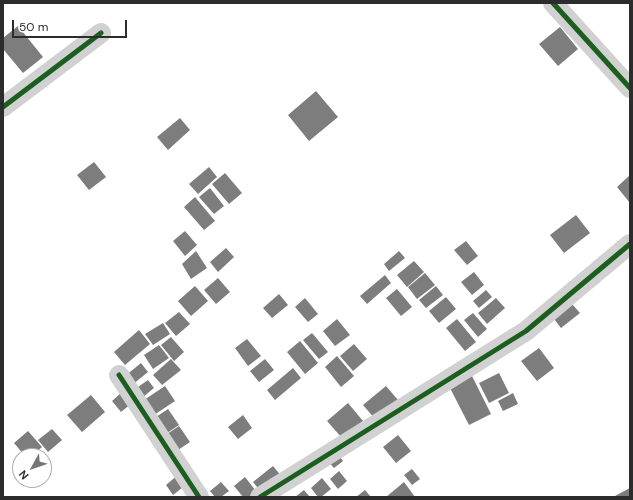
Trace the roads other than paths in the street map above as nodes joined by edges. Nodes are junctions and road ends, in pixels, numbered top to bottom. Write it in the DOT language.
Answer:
graph roads {
  1 [pos="553,3"];
  2 [pos="101,33"];
  3 [pos="630,88"];
  4 [pos="3,107"];
  5 [pos="630,244"];
  6 [pos="119,375"];
  7 [pos="199,497"];
  8 [pos="260,497"];
  1 -- 3 [label="street"];
  2 -- 4 [label="street"];
  5 -- 8 [label="street"];
  6 -- 7 [label="street"];
}
